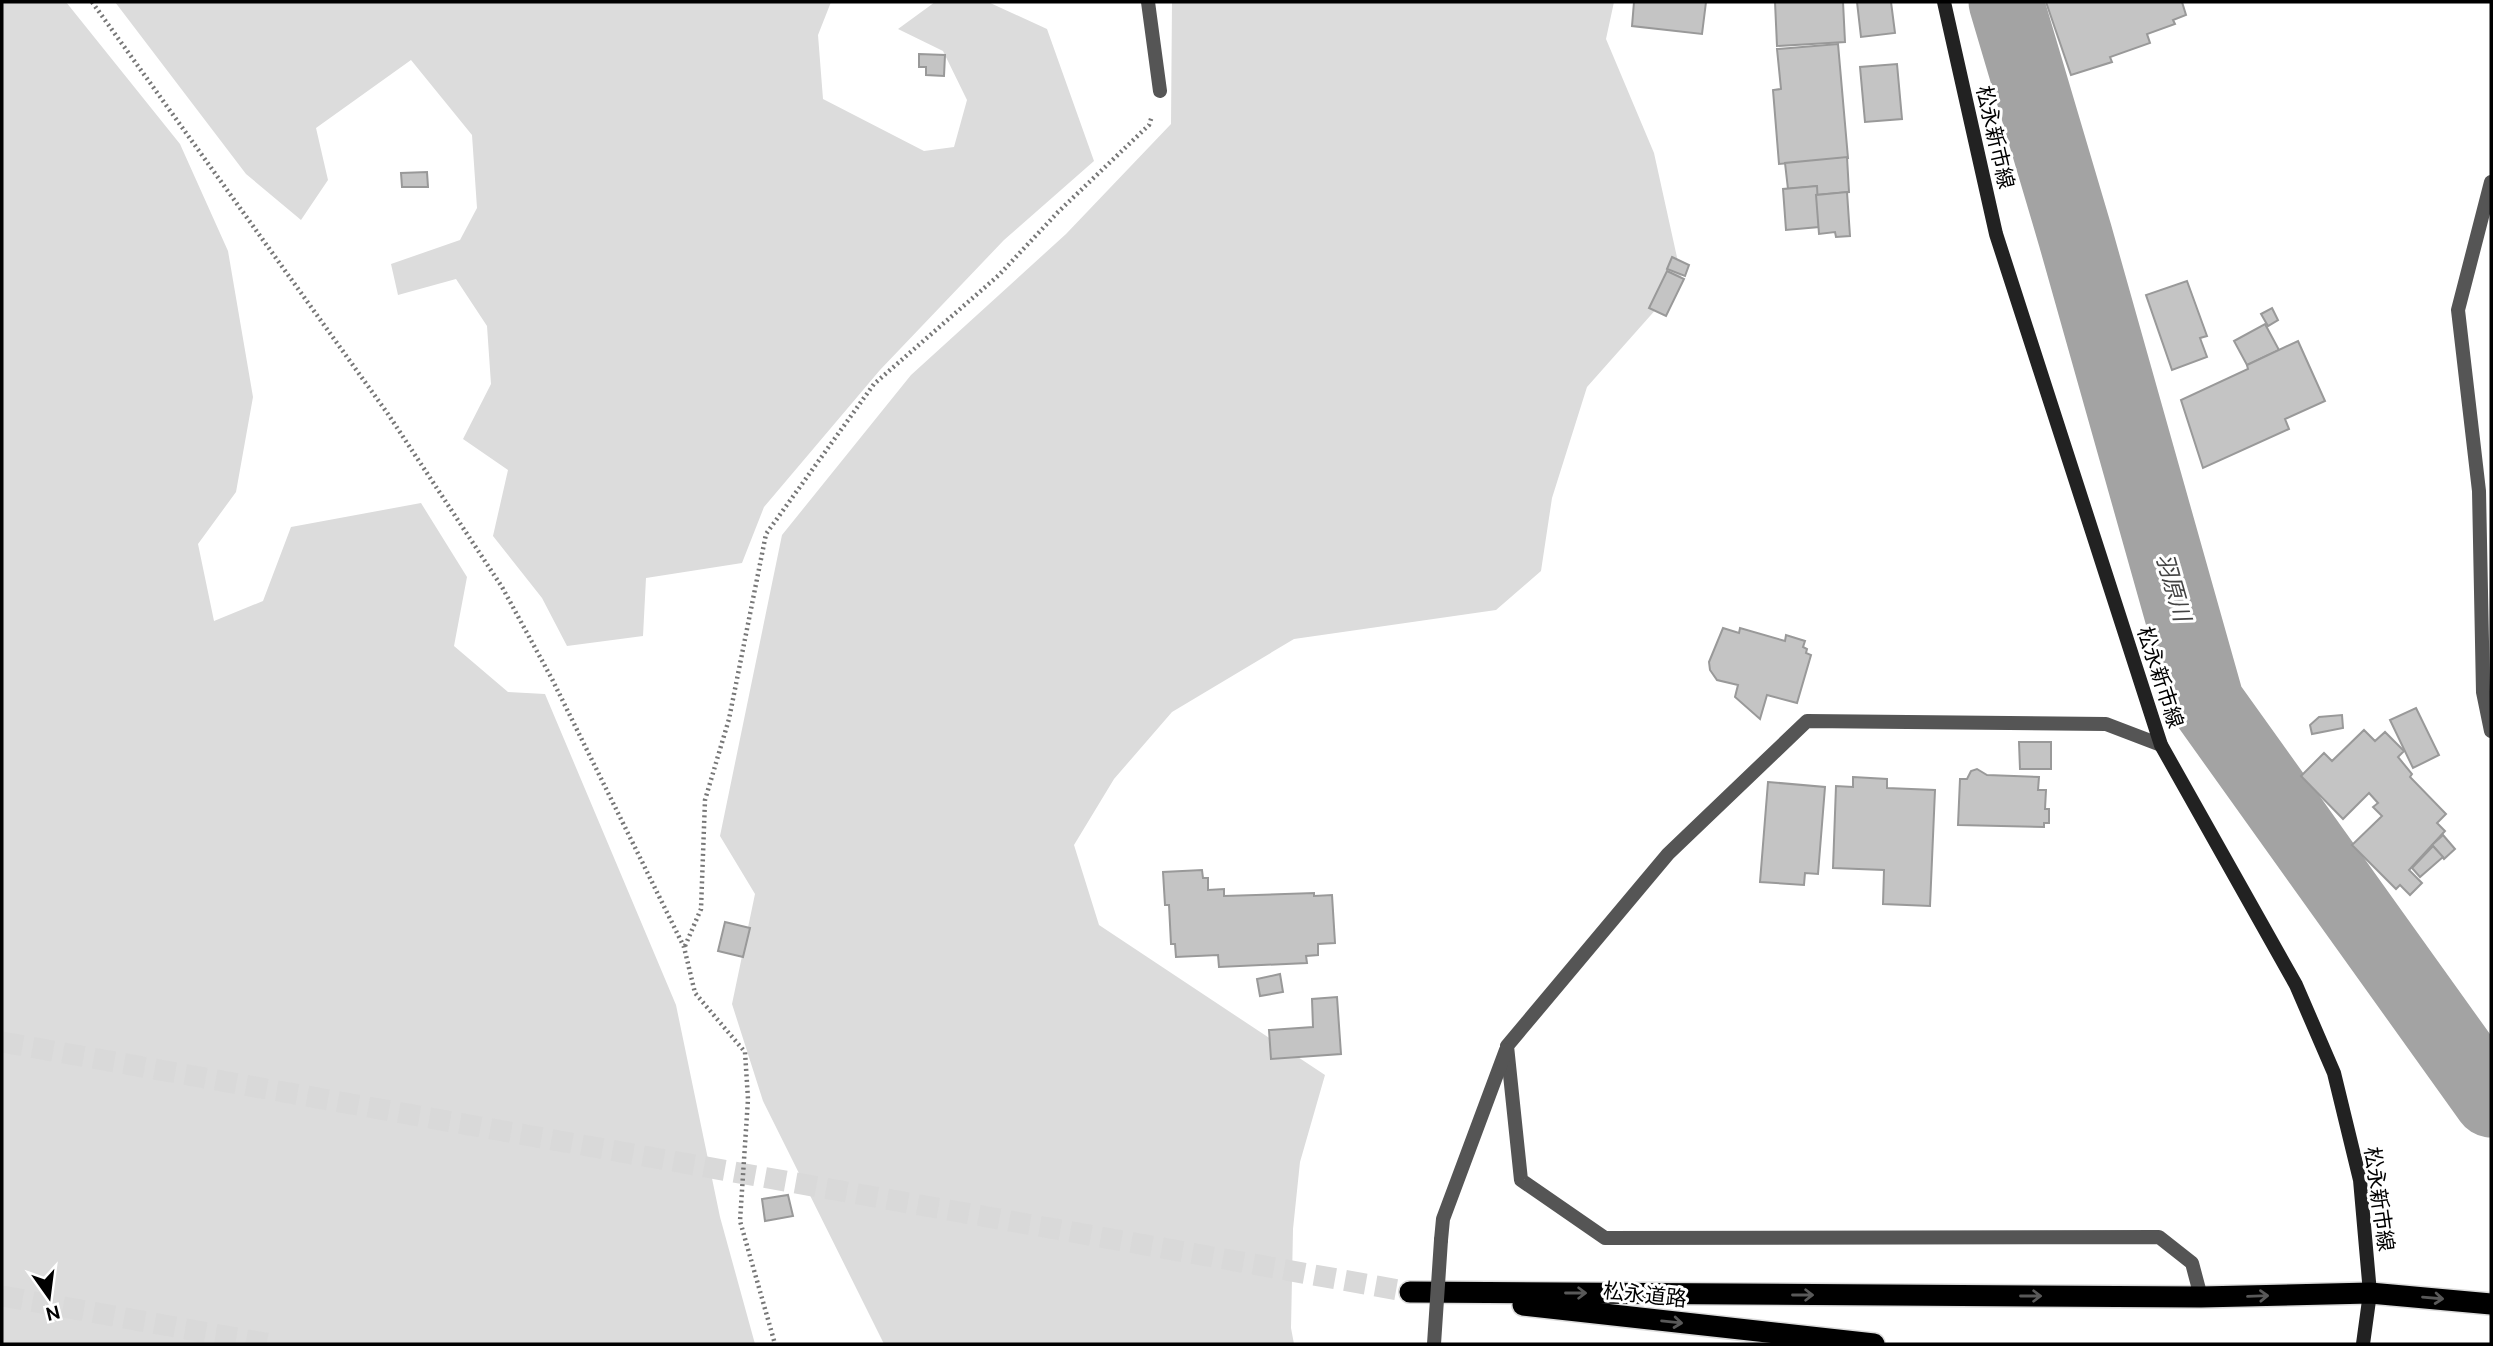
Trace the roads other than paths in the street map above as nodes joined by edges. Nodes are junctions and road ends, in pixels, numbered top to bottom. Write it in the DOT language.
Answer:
graph roads {
  1 [pos="1148,2"];
  2 [pos="1944,2"];
  3 [pos="1160,91"];
  4 [pos="2491,183"];
  5 [pos="2491,731"];
  6 [pos="2161,746"];
  7 [pos="1507,1046"];
  8 [pos="2372,1293"];
  9 [pos="2201,1297"];
  10 [pos="2491,1304"];
  11 [pos="1434,1344"];
  12 [pos="1874,1344"];
  13 [pos="2363,1344"];
  1 -- 3 [label="street"];
  2 -- 6 [label="main road, 松永新市線"];
  4 -- 5 [label="street"];
  6 -- 7 [label="street"];
  6 -- 8 [label="main road, 松永新市線"];
  7 -- 9 [label="street"];
  7 -- 11 [label="street, bridge"];
  9 -- 8 [label="highway, one-way"];
  8 -- 10 [label="highway, one-way"];
  8 -- 13 [label="main road, 松永新市線"];
  9 -- 12 [label="highway, 松永道路"];
}
